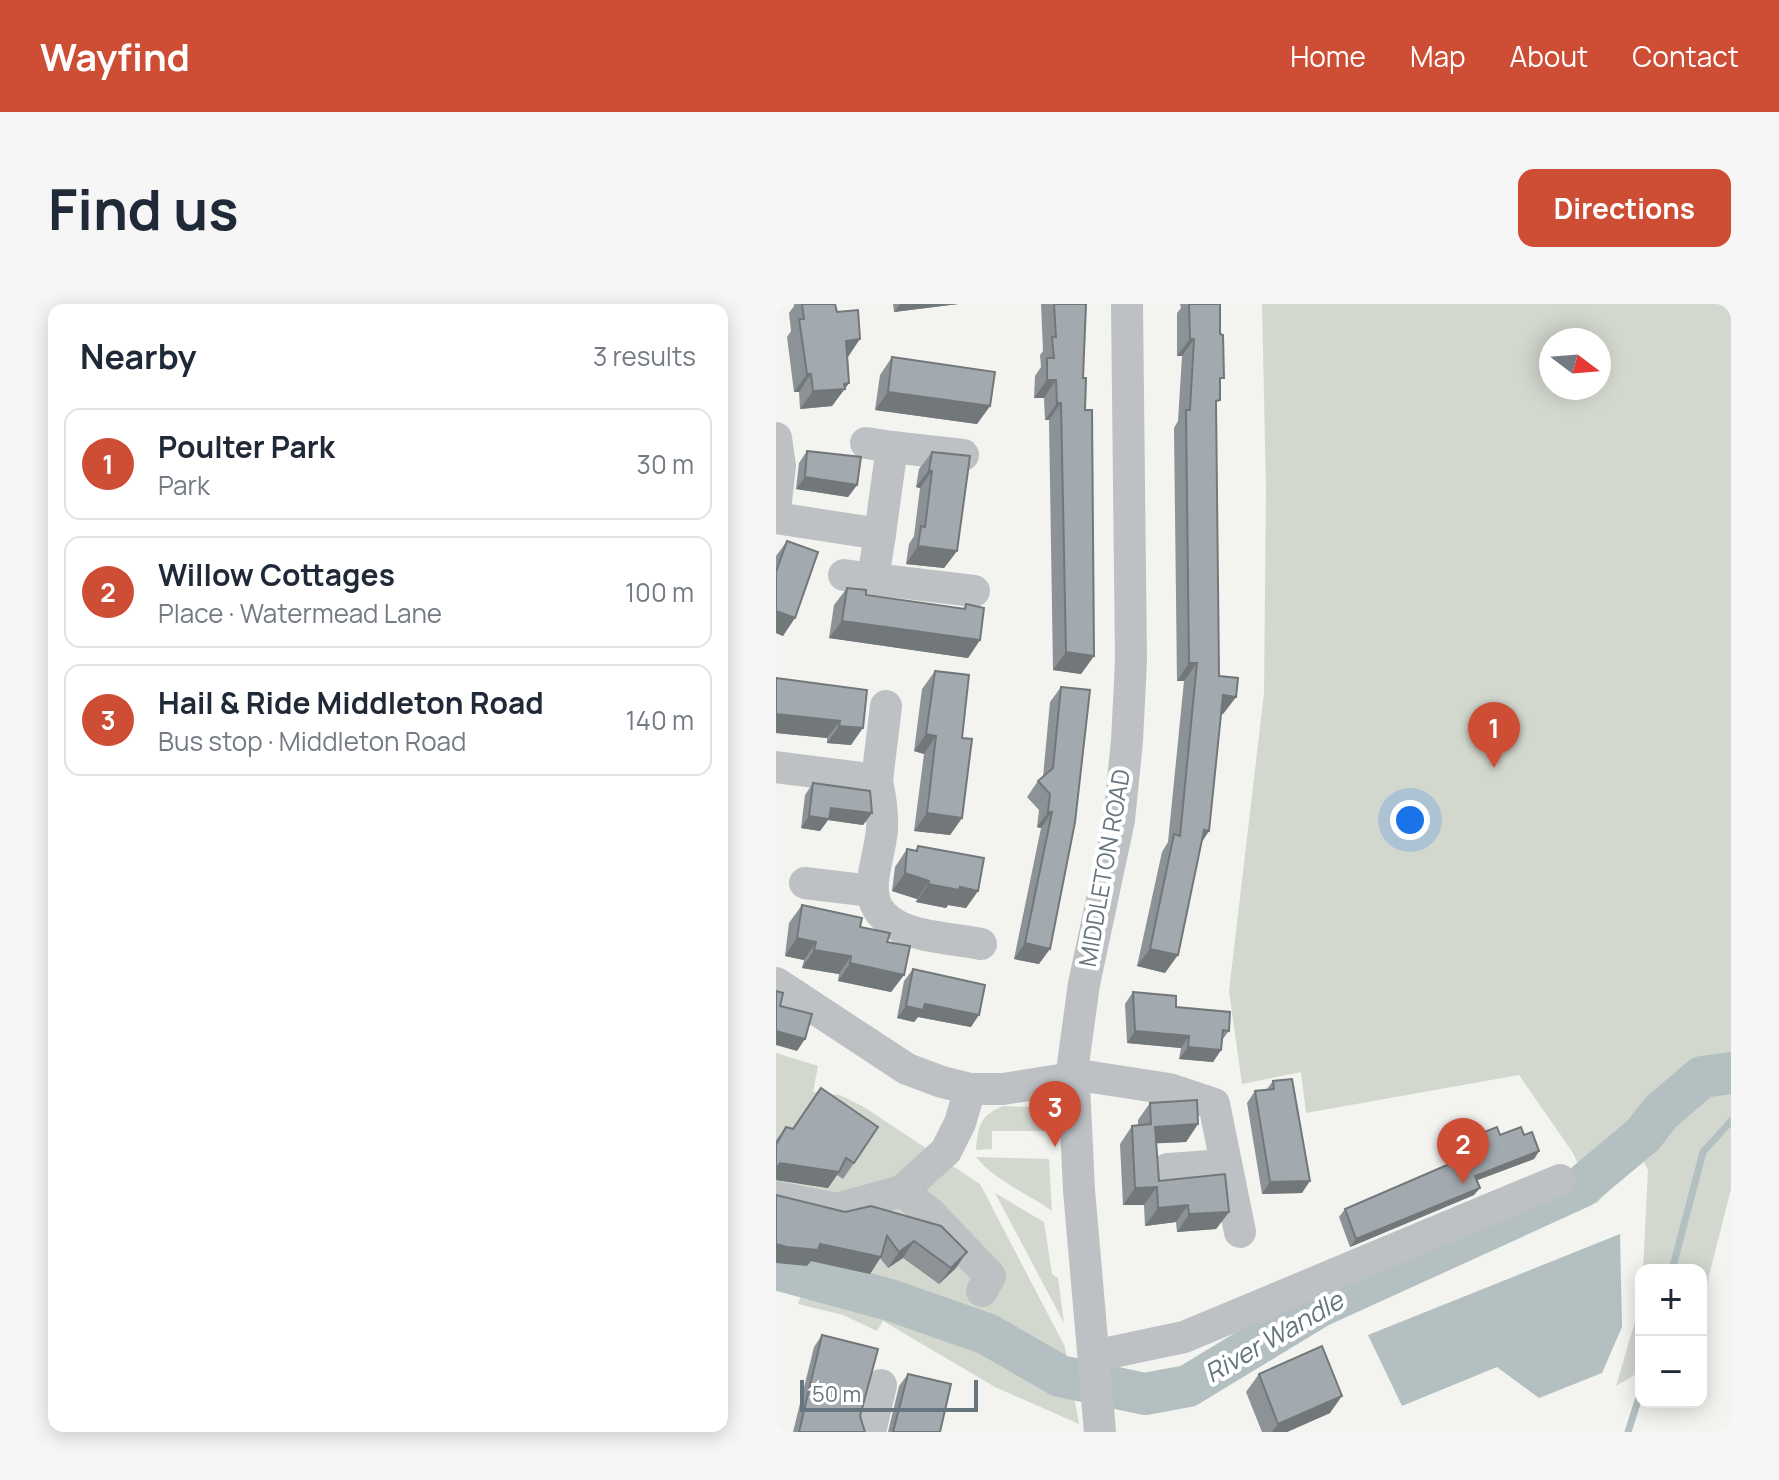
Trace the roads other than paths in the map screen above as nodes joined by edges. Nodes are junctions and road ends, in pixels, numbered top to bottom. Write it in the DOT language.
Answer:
graph roads {
  1 [pos="1127,304"];
  2 [pos="776,438"];
  3 [pos="963,455"];
  4 [pos="776,501"];
  5 [pos="776,518"];
  6 [pos="880,534"];
  7 [pos="974,591"];
  8 [pos="886,706"];
  9 [pos="776,767"];
  10 [pos="877,780"];
  11 [pos="805,883"];
  12 [pos="871,891"];
  13 [pos="981,944"];
  14 [pos="776,983"];
  15 [pos="1073,1076"];
  16 [pos="970,1089"];
  17 [pos="1225,1165"];
  18 [pos="1168,1169"];
  19 [pos="1560,1180"];
  20 [pos="902,1191"];
  21 [pos="776,1197"];
  22 [pos="1240,1232"];
  23 [pos="982,1291"];
  24 [pos="1094,1356"];
  25 [pos="881,1385"];
  26 [pos="1100,1431"];
  27 [pos="870,1432"];
  1 -- 15 [label="street, MIDDLETON ROAD"];
  2 -- 4 [label="street"];
  3 -- 6 [label="street"];
  5 -- 6 [label="street"];
  6 -- 7 [label="street"];
  8 -- 10 [label="street"];
  9 -- 10 [label="street"];
  10 -- 12 [label="street"];
  11 -- 12 [label="street"];
  12 -- 13 [label="street"];
  14 -- 16 [label="street"];
  15 -- 16 [label="street"];
  15 -- 17 [label="street"];
  15 -- 24 [label="street, MIDDLETON ROAD"];
  16 -- 20 [label="street"];
  17 -- 18 [label="street"];
  17 -- 22 [label="street"];
  19 -- 24 [label="street"];
  20 -- 21 [label="street"];
  20 -- 23 [label="street"];
  24 -- 26 [label="street, MIDDLETON ROAD"];
  25 -- 27 [label="street"];
}
